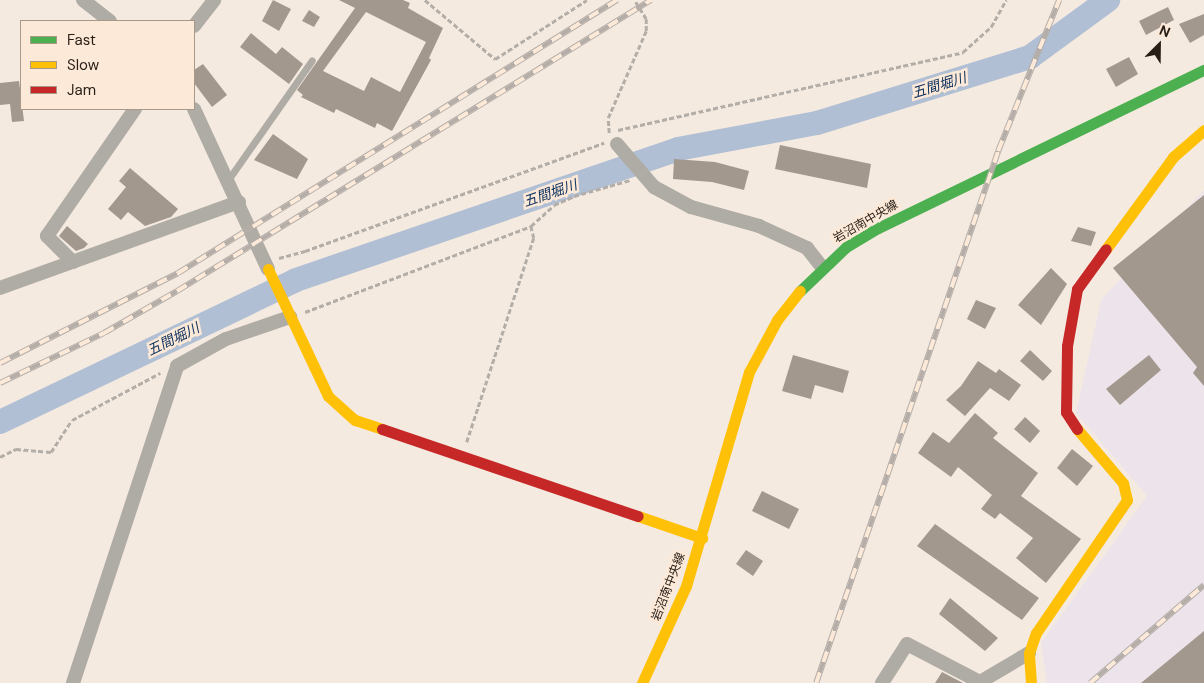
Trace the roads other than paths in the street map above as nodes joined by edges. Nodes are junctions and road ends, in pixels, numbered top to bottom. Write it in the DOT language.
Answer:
graph roads {
  1 [pos="83,0"];
  2 [pos="214,0"];
  3 [pos="109,20"];
  4 [pos="195,25"];
  5 [pos="312,60"];
  6 [pos="1204,70"];
  7 [pos="134,110"];
  8 [pos="194,110"];
  9 [pos="1204,130"];
  10 [pos="618,144"];
  11 [pos="228,180"];
  12 [pos="239,202"];
  13 [pos="73,262"];
  14 [pos="267,265"];
  15 [pos="822,267"];
  16 [pos="0,288"];
  17 [pos="290,317"];
  18 [pos="702,538"];
  19 [pos="1029,653"];
  20 [pos="980,682"];
  21 [pos="73,683"];
  22 [pos="642,683"];
  23 [pos="882,683"];
  24 [pos="1031,683"];
  1 -- 3 [label="street"];
  2 -- 4 [label="street"];
  5 -- 11 [label="lane"];
  6 -- 15 [label="street, 岩沼南中央線"];
  7 -- 13 [label="street"];
  8 -- 11 [label="street"];
  9 -- 19 [label="street"];
  10 -- 15 [label="street"];
  11 -- 12 [label="street"];
  12 -- 13 [label="street"];
  12 -- 14 [label="street"];
  13 -- 16 [label="street"];
  14 -- 17 [label="street"];
  15 -- 18 [label="street, 岩沼南中央線"];
  17 -- 18 [label="street"];
  17 -- 21 [label="street"];
  18 -- 22 [label="street, 岩沼南中央線"];
  19 -- 20 [label="street"];
  19 -- 24 [label="street"];
  20 -- 23 [label="street"];
}
